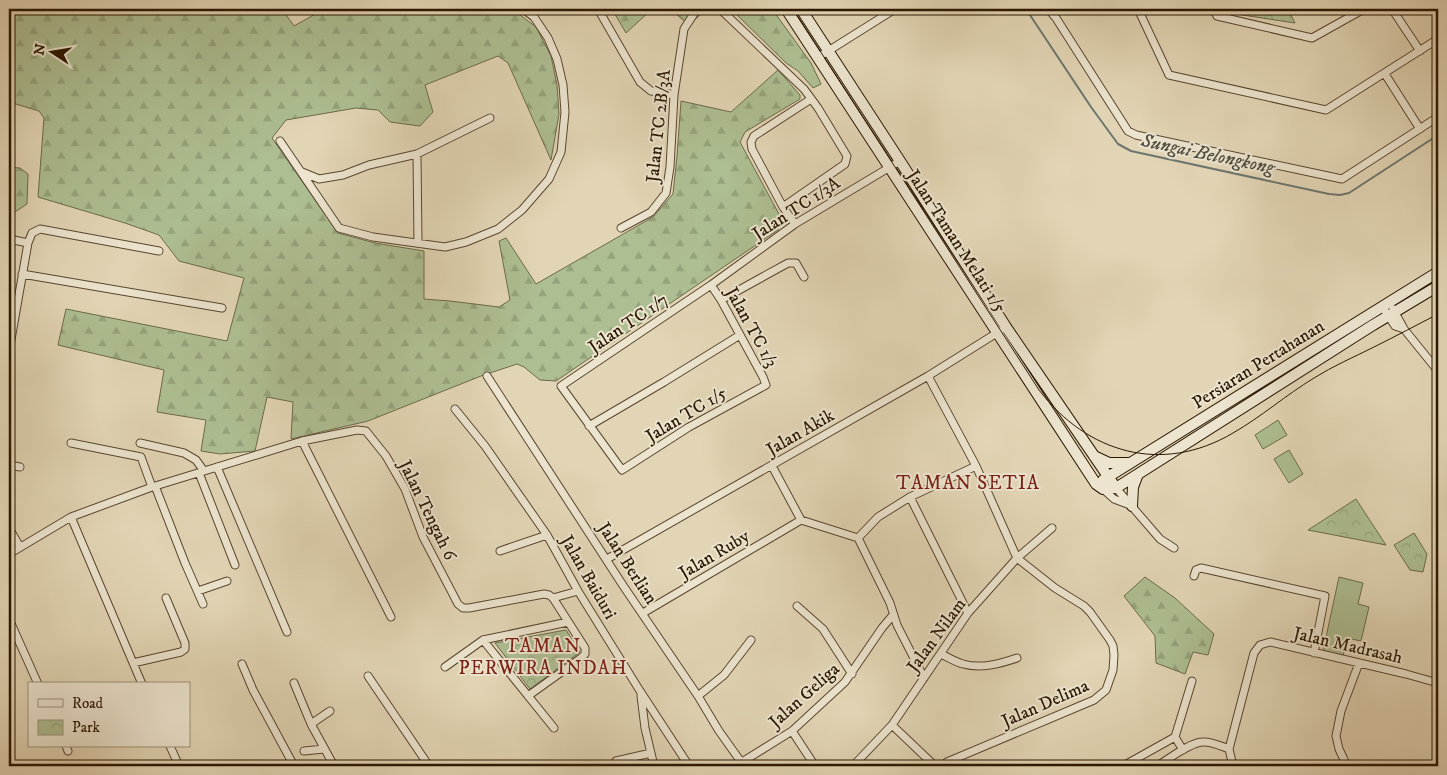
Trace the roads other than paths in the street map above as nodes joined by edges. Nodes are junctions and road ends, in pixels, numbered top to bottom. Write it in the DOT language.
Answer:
graph roads {
  1 [pos="523,9"];
  2 [pos="598,9"];
  3 [pos="697,9"];
  4 [pos="720,9"];
  5 [pos="786,9"];
  6 [pos="801,9"];
  7 [pos="894,9"];
  8 [pos="1048,9"];
  9 [pos="1138,9"];
  10 [pos="1213,9"];
  11 [pos="1364,9"];
  12 [pos="1392,9"];
  13 [pos="1438,39"];
  14 [pos="1420,50"];
  15 [pos="828,51"];
  16 [pos="817,58"];
  17 [pos="1385,74"];
  18 [pos="674,95"];
  19 [pos="811,100"];
  20 [pos="1438,117"];
  21 [pos="490,118"];
  22 [pos="1420,129"];
  23 [pos="280,141"];
  24 [pos="417,154"];
  25 [pos="900,161"];
  26 [pos="889,167"];
  27 [pos="302,172"];
  28 [pos="783,207"];
  29 [pos="795,224"];
  30 [pos="621,228"];
  31 [pos="9,240"];
  32 [pos="28,242"];
  33 [pos="418,243"];
  34 [pos="159,251"];
  35 [pos="1438,272"];
  36 [pos="22,274"];
  37 [pos="804,277"];
  38 [pos="711,285"];
  39 [pos="1438,286"];
  40 [pos="9,294"];
  41 [pos="18,295"];
  42 [pos="721,300"];
  43 [pos="1385,304"];
  44 [pos="222,308"];
  45 [pos="1391,314"];
  46 [pos="1002,330"];
  47 [pos="740,335"];
  48 [pos="9,351"];
  49 [pos="1438,371"];
  50 [pos="487,376"];
  51 [pos="928,376"];
  52 [pos="766,385"];
  53 [pos="455,408"];
  54 [pos="589,426"];
  55 [pos="302,441"];
  56 [pos="71,443"];
  57 [pos="140,443"];
  58 [pos="1093,455"];
  59 [pos="1130,463"];
  60 [pos="9,465"];
  61 [pos="772,466"];
  62 [pos="976,466"];
  63 [pos="20,467"];
  64 [pos="217,467"];
  65 [pos="201,472"];
  66 [pos="1138,474"];
  67 [pos="1108,477"];
  68 [pos="154,487"];
  69 [pos="1099,487"];
  70 [pos="1116,488"];
  71 [pos="910,497"];
  72 [pos="1132,506"];
  73 [pos="71,517"];
  74 [pos="800,520"];
  75 [pos="9,528"];
  76 [pos="1052,528"];
  77 [pos="547,535"];
  78 [pos="858,538"];
  79 [pos="20,547"];
  80 [pos="1174,548"];
  81 [pos="500,551"];
  82 [pos="9,554"];
  83 [pos="1017,558"];
  84 [pos="607,559"];
  85 [pos="235,565"];
  86 [pos="1194,576"];
  87 [pos="227,581"];
  88 [pos="198,591"];
  89 [pos="578,591"];
  90 [pos="166,598"];
  91 [pos="553,598"];
  92 [pos="203,604"];
  93 [pos="797,606"];
  94 [pos="643,613"];
  95 [pos="968,613"];
  96 [pos="893,615"];
  97 [pos="391,617"];
  98 [pos="9,619"];
  99 [pos="568,622"];
  100 [pos="287,632"];
  101 [pos="483,640"];
  102 [pos="751,640"];
  103 [pos="1314,652"];
  104 [pos="941,654"];
  105 [pos="1017,658"];
  106 [pos="133,663"];
  107 [pos="1360,663"];
  108 [pos="242,664"];
  109 [pos="445,667"];
  110 [pos="852,674"];
  111 [pos="368,676"];
  112 [pos="924,678"];
  113 [pos="1192,681"];
  114 [pos="37,682"];
  115 [pos="141,682"];
  116 [pos="294,683"];
  117 [pos="1438,683"];
  118 [pos="640,691"];
  119 [pos="528,696"];
  120 [pos="698,696"];
  121 [pos="330,711"];
  122 [pos="311,724"];
  123 [pos="892,725"];
  124 [pos="554,728"];
  125 [pos="792,731"];
  126 [pos="1175,737"];
  127 [pos="171,748"];
  128 [pos="324,749"];
  129 [pos="1229,749"];
  130 [pos="1183,750"];
  131 [pos="304,751"];
  132 [pos="651,753"];
  133 [pos="743,764"];
  134 [pos="1347,765"];
  135 [pos="179,766"];
  136 [pos="294,766"];
  137 [pos="334,766"];
  138 [pos="429,766"];
  139 [pos="616,766"];
  140 [pos="654,766"];
  141 [pos="688,766"];
  142 [pos="815,766"];
  143 [pos="853,766"];
  144 [pos="935,766"];
  145 [pos="942,766"];
  146 [pos="1123,766"];
  147 [pos="1157,766"];
  148 [pos="1233,766"];
  149 [pos="1355,766"];
  1 -- 33 [label="street"];
  2 -- 18 [label="street"];
  3 -- 18 [label="street, Jalan TC 2B/3A"];
  4 -- 19 [label="street"];
  5 -- 16 [label="main road, Jalan Taman Melati 1/5"];
  6 -- 15 [label="main road, Jalan Taman Melati 1/5"];
  7 -- 15 [label="street"];
  8 -- 22 [label="street"];
  9 -- 17 [label="street"];
  10 -- 11 [label="street"];
  12 -- 14 [label="street"];
  13 -- 14 [label="street"];
  14 -- 17 [label="street"];
  15 -- 16 [label="street"];
  15 -- 25 [label="main road, Jalan Taman Melati 1/5"];
  16 -- 26 [label="main road, Jalan Taman Melati 1/5"];
  17 -- 22 [label="street"];
  18 -- 30 [label="street, Jalan TC 2B/3A"];
  19 -- 28 [label="street"];
  19 -- 28 [label="street"];
  20 -- 22 [label="street"];
  21 -- 24 [label="street"];
  23 -- 27 [label="street"];
  24 -- 27 [label="street"];
  24 -- 33 [label="street"];
  25 -- 26 [label="street, Jalan TC 1/3A"];
  25 -- 46 [label="main road, Jalan Taman Melati 1/5"];
  26 -- 29 [label="street, Jalan TC 1/3A"];
  26 -- 46 [label="main road, Jalan Taman Melati 1/5"];
  27 -- 33 [label="street"];
  28 -- 29 [label="street"];
  29 -- 38 [label="street, Jalan TC 1/3A"];
  31 -- 32 [label="street"];
  32 -- 34 [label="street"];
  32 -- 36 [label="street"];
  35 -- 43 [label="main road, Persiaran Pertahanan"];
  36 -- 41 [label="street"];
  36 -- 44 [label="street"];
  37 -- 42 [label="street"];
  38 -- 42 [label="street, Jalan TC 1/3"];
  38 -- 54 [label="street, Jalan TC 1/7"];
  39 -- 45 [label="main road, Persiaran Pertahanan"];
  40 -- 41 [label="street"];
  41 -- 48 [label="street"];
  42 -- 47 [label="street, Jalan TC 1/3"];
  43 -- 45 [label="street"];
  43 -- 59 [label="main road, Persiaran Pertahanan"];
  45 -- 49 [label="street"];
  45 -- 66 [label="main road, Persiaran Pertahanan"];
  46 -- 51 [label="street, Jalan Akik"];
  46 -- 58 [label="main road, Jalan Taman Melati 1/5"];
  46 -- 69 [label="main road, Jalan Taman Melati 1/5"];
  47 -- 52 [label="street, Jalan TC 1/3"];
  47 -- 54 [label="street"];
  50 -- 84 [label="street, Jalan Berlian"];
  51 -- 61 [label="street, Jalan Akik"];
  51 -- 62 [label="street"];
  52 -- 54 [label="street, Jalan TC 1/5"];
  53 -- 77 [label="street, Jalan Baiduri"];
  55 -- 64 [label="street, Jalan Tengah 6"];
  55 -- 91 [label="street, Jalan Tengah 6"];
  55 -- 97 [label="street"];
  56 -- 68 [label="street"];
  57 -- 65 [label="street"];
  58 -- 59 [label="main road"];
  58 -- 67 [label="main road, Jalan Taman Melati 1/5"];
  59 -- 67 [label="main road, Persiaran Pertahanan"];
  60 -- 63 [label="street"];
  61 -- 74 [label="street"];
  61 -- 84 [label="street, Jalan Akik"];
  62 -- 71 [label="street"];
  62 -- 83 [label="street"];
  64 -- 65 [label="street, Jalan Tengah 6"];
  64 -- 100 [label="street"];
  65 -- 68 [label="street, Jalan Tengah 6"];
  65 -- 85 [label="street"];
  66 -- 70 [label="main road, Persiaran Pertahanan"];
  66 -- 72 [label="main road"];
  67 -- 69 [label="main road, Persiaran Pertahanan"];
  67 -- 70 [label="main road, Jalan Taman Melati 1/5"];
  68 -- 73 [label="street, Jalan Tengah 6"];
  68 -- 88 [label="street"];
  69 -- 70 [label="main road, Persiaran Pertahanan"];
  69 -- 72 [label="street"];
  70 -- 72 [label="street"];
  71 -- 78 [label="street"];
  71 -- 95 [label="street"];
  72 -- 80 [label="street"];
  73 -- 79 [label="street, Jalan Tengah 6"];
  73 -- 106 [label="street"];
  74 -- 78 [label="street"];
  74 -- 94 [label="street, Jalan Ruby"];
  75 -- 79 [label="street"];
  76 -- 83 [label="street, Jalan Nilam"];
  77 -- 81 [label="street"];
  77 -- 89 [label="street, Jalan Baiduri"];
  78 -- 96 [label="street"];
  79 -- 82 [label="street, Jalan Tengah 6"];
  83 -- 95 [label="street, Jalan Nilam"];
  83 -- 145 [label="street, Jalan Delima"];
  84 -- 94 [label="street, Jalan Berlian"];
  86 -- 103 [label="street"];
  87 -- 88 [label="street"];
  88 -- 92 [label="street"];
  89 -- 91 [label="street"];
  89 -- 118 [label="street, Jalan Baiduri"];
  90 -- 106 [label="street"];
  91 -- 99 [label="street"];
  93 -- 110 [label="street"];
  94 -- 120 [label="street, Jalan Berlian"];
  95 -- 104 [label="street, Jalan Nilam"];
  96 -- 110 [label="street, Jalan Geliga"];
  96 -- 112 [label="street"];
  98 -- 114 [label="street"];
  99 -- 101 [label="street"];
  99 -- 119 [label="street"];
  101 -- 109 [label="street"];
  101 -- 119 [label="street"];
  102 -- 120 [label="street"];
  103 -- 107 [label="street, Jalan Madrasah"];
  103 -- 129 [label="street, Jalan Madrasah"];
  104 -- 105 [label="street"];
  104 -- 112 [label="street, Jalan Nilam"];
  106 -- 115 [label="street"];
  107 -- 117 [label="street, Jalan Madrasah"];
  107 -- 134 [label="street"];
  108 -- 136 [label="street"];
  110 -- 125 [label="street, Jalan Geliga"];
  111 -- 138 [label="street"];
  112 -- 123 [label="street, Jalan Nilam"];
  113 -- 126 [label="street"];
  116 -- 122 [label="street"];
  118 -- 132 [label="street"];
  118 -- 141 [label="street, Jalan Baiduri"];
  119 -- 124 [label="street"];
  120 -- 133 [label="street, Jalan Berlian"];
  121 -- 122 [label="street"];
  122 -- 128 [label="street"];
  123 -- 143 [label="street, Jalan Nilam"];
  123 -- 144 [label="street"];
  125 -- 133 [label="street, Jalan Geliga"];
  125 -- 142 [label="street"];
  126 -- 130 [label="street"];
  126 -- 146 [label="street"];
  127 -- 135 [label="street"];
  128 -- 131 [label="street"];
  128 -- 137 [label="street"];
  129 -- 130 [label="street"];
  129 -- 148 [label="street"];
  130 -- 147 [label="street"];
  132 -- 139 [label="street"];
  132 -- 140 [label="street"];
  134 -- 149 [label="street"];
}
